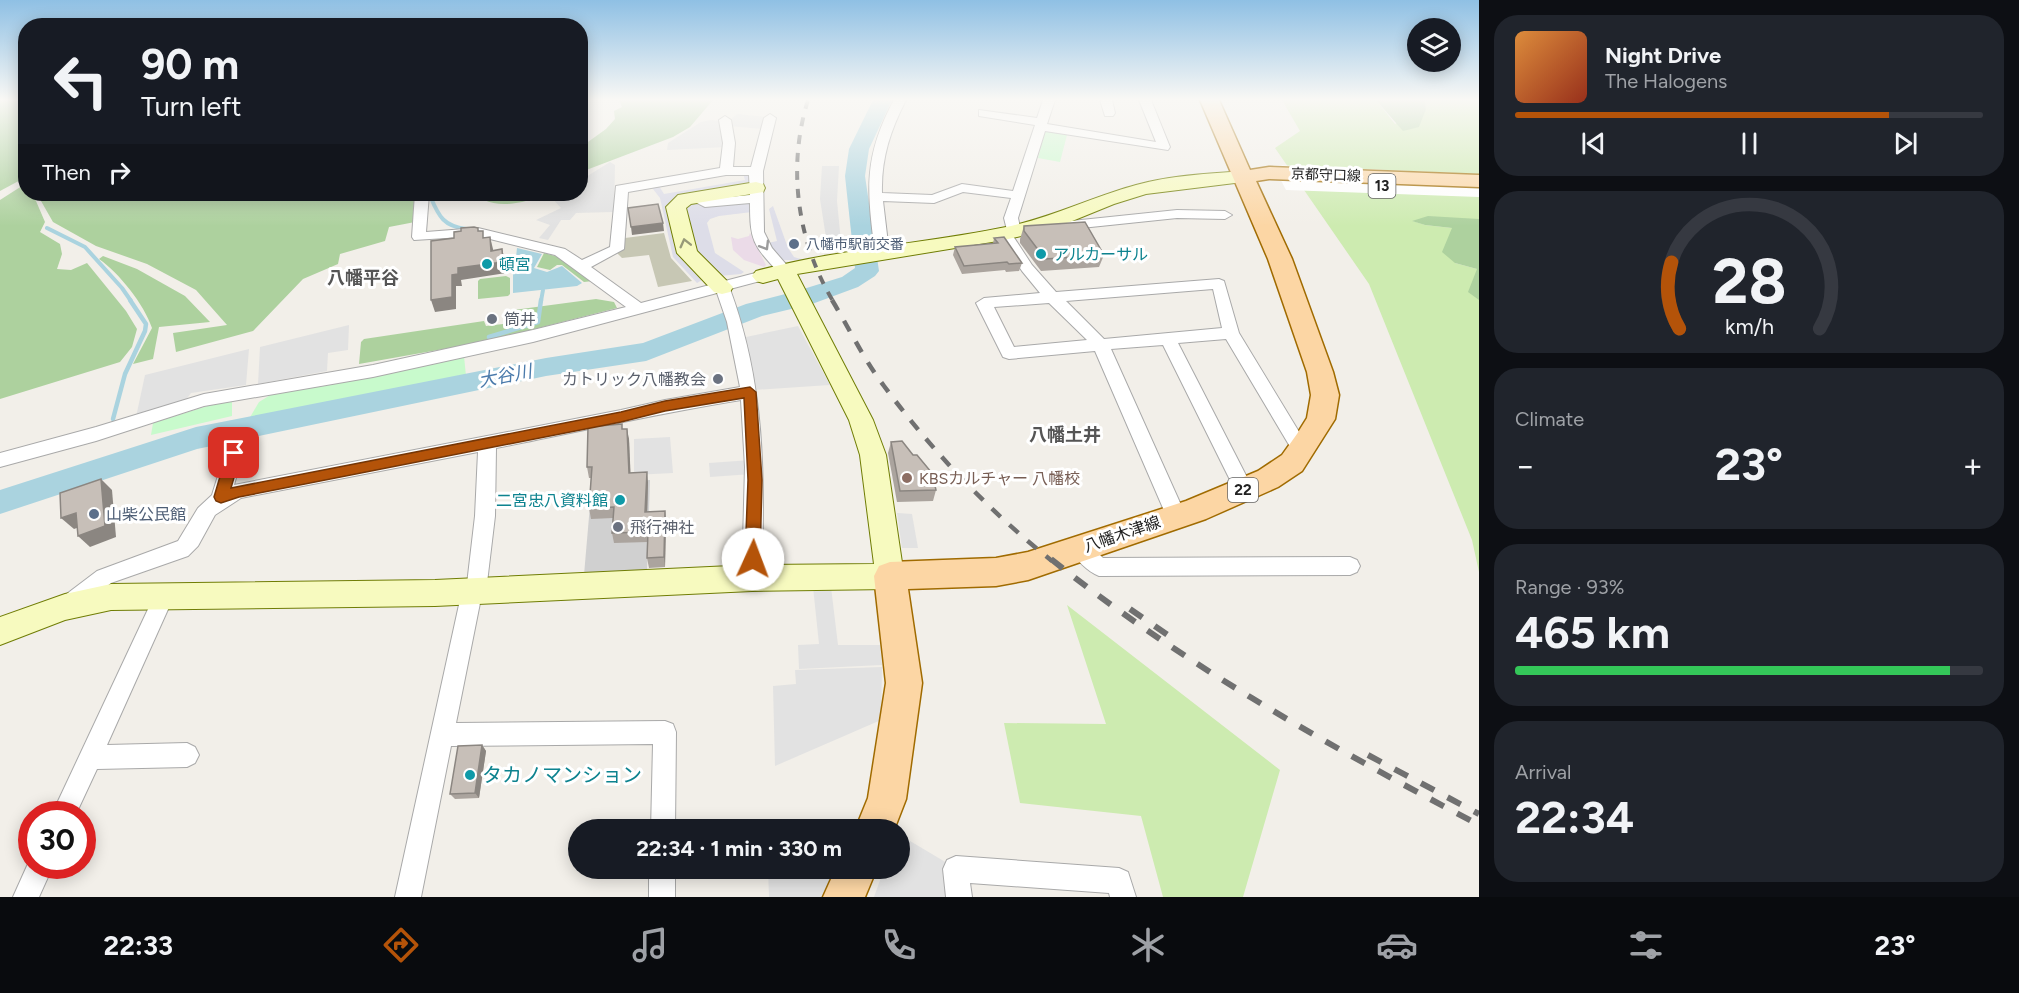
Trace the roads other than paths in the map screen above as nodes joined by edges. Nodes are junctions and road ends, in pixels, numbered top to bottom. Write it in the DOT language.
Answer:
graph roads {
  1 [pos="729,142"];
  2 [pos="765,142"];
  3 [pos="880,142"];
  4 [pos="1037,142"];
  5 [pos="1135,142"];
  6 [pos="1162,142"];
  7 [pos="1228,142"];
  8 [pos="726,171"];
  9 [pos="1244,177"];
  10 [pos="1283,177"];
  11 [pos="1479,182"];
  12 [pos="756,186"];
  13 [pos="1479,190"];
  14 [pos="1019,196"];
  15 [pos="875,197"];
  16 [pos="1107,200"];
  17 [pos="422,201"];
  18 [pos="1225,215"];
  19 [pos="1124,220"];
  20 [pos="1048,224"];
  21 [pos="1010,233"];
  22 [pos="880,252"];
  23 [pos="582,266"];
  24 [pos="763,276"];
  25 [pos="788,278"];
  26 [pos="722,287"];
  27 [pos="1052,297"];
  28 [pos="638,308"];
  29 [pos="1231,333"];
  30 [pos="1168,339"];
  31 [pos="1101,345"];
  32 [pos="750,392"];
  33 [pos="487,442"];
  34 [pos="1301,450"];
  35 [pos="234,453"];
  36 [pos="0,460"];
  37 [pos="1244,489"];
  38 [pos="221,497"];
  39 [pos="1176,516"];
  40 [pos="1080,548"];
  41 [pos="1350,566"];
  42 [pos="890,576"];
  43 [pos="752,578"];
  44 [pos="474,591"];
  45 [pos="164,596"];
  46 [pos="65,607"];
  47 [pos="0,631"];
  48 [pos="443,735"];
  49 [pos="187,755"];
  50 [pos="91,757"];
  51 [pos="70,801"];
  52 [pos="663,819"];
  53 [pos="879,819"];
  54 [pos="34,879"];
  55 [pos="662,879"];
  56 [pos="852,879"];
  57 [pos="26,897"];
  58 [pos="408,897"];
  59 [pos="662,897"];
  60 [pos="844,897"];
  61 [pos="958,897"];
  62 [pos="1123,897"];
  1 -- 8 [label="street"];
  2 -- 12 [label="street"];
  3 -- 15 [label="street"];
  4 -- 14 [label="street"];
  5 -- 6 [label="street"];
  7 -- 9 [label="main road"];
  8 -- 12 [label="street"];
  8 -- 23 [label="street"];
  9 -- 10 [label="main road, 京都守口線 / 13"];
  9 -- 16 [label="street"];
  9 -- 34 [label="main road, 八幡木津線 / 22"];
  10 -- 11 [label="main road, 京都守口線 / 13"];
  10 -- 13 [label="main road, 京都守口線 / 13"];
  12 -- 25 [label="street, one-way"];
  26 -- 12 [label="street, one-way"];
  14 -- 15 [label="street"];
  14 -- 21 [label="street"];
  15 -- 22 [label="street"];
  16 -- 19 [label="street"];
  16 -- 20 [label="street"];
  17 -- 23 [label="street"];
  18 -- 19 [label="street"];
  19 -- 20 [label="street"];
  20 -- 21 [label="street"];
  21 -- 22 [label="street"];
  21 -- 27 [label="street"];
  22 -- 25 [label="street"];
  23 -- 28 [label="street"];
  24 -- 25 [label="street"];
  24 -- 26 [label="street"];
  25 -- 42 [label="street"];
  26 -- 28 [label="street"];
  26 -- 32 [label="street"];
  27 -- 29 [label="street"];
  27 -- 31 [label="street"];
  27 -- 31 [label="street"];
  28 -- 36 [label="street"];
  29 -- 30 [label="street"];
  29 -- 34 [label="street"];
  30 -- 31 [label="street"];
  30 -- 37 [label="street"];
  31 -- 39 [label="street"];
  32 -- 33 [label="street"];
  32 -- 43 [label="street"];
  33 -- 38 [label="street"];
  33 -- 44 [label="street"];
  34 -- 37 [label="main road, 八幡木津線 / 22"];
  35 -- 38 [label="street"];
  37 -- 39 [label="main road, 八幡木津線 / 22"];
  38 -- 46 [label="street"];
  39 -- 40 [label="main road, 八幡木津線 / 22"];
  40 -- 41 [label="street"];
  40 -- 42 [label="main road, 八幡木津線 / 22"];
  42 -- 43 [label="street"];
  42 -- 53 [label="main road"];
  43 -- 44 [label="street"];
  44 -- 45 [label="street"];
  44 -- 48 [label="street"];
  45 -- 46 [label="street"];
  45 -- 50 [label="street"];
  46 -- 47 [label="street"];
  48 -- 52 [label="street"];
  48 -- 58 [label="street"];
  49 -- 50 [label="street"];
  50 -- 51 [label="street"];
  54 -- 57 [label="street"];
  55 -- 59 [label="street"];
  56 -- 60 [label="main road"];
  61 -- 62 [label="street"];
}
